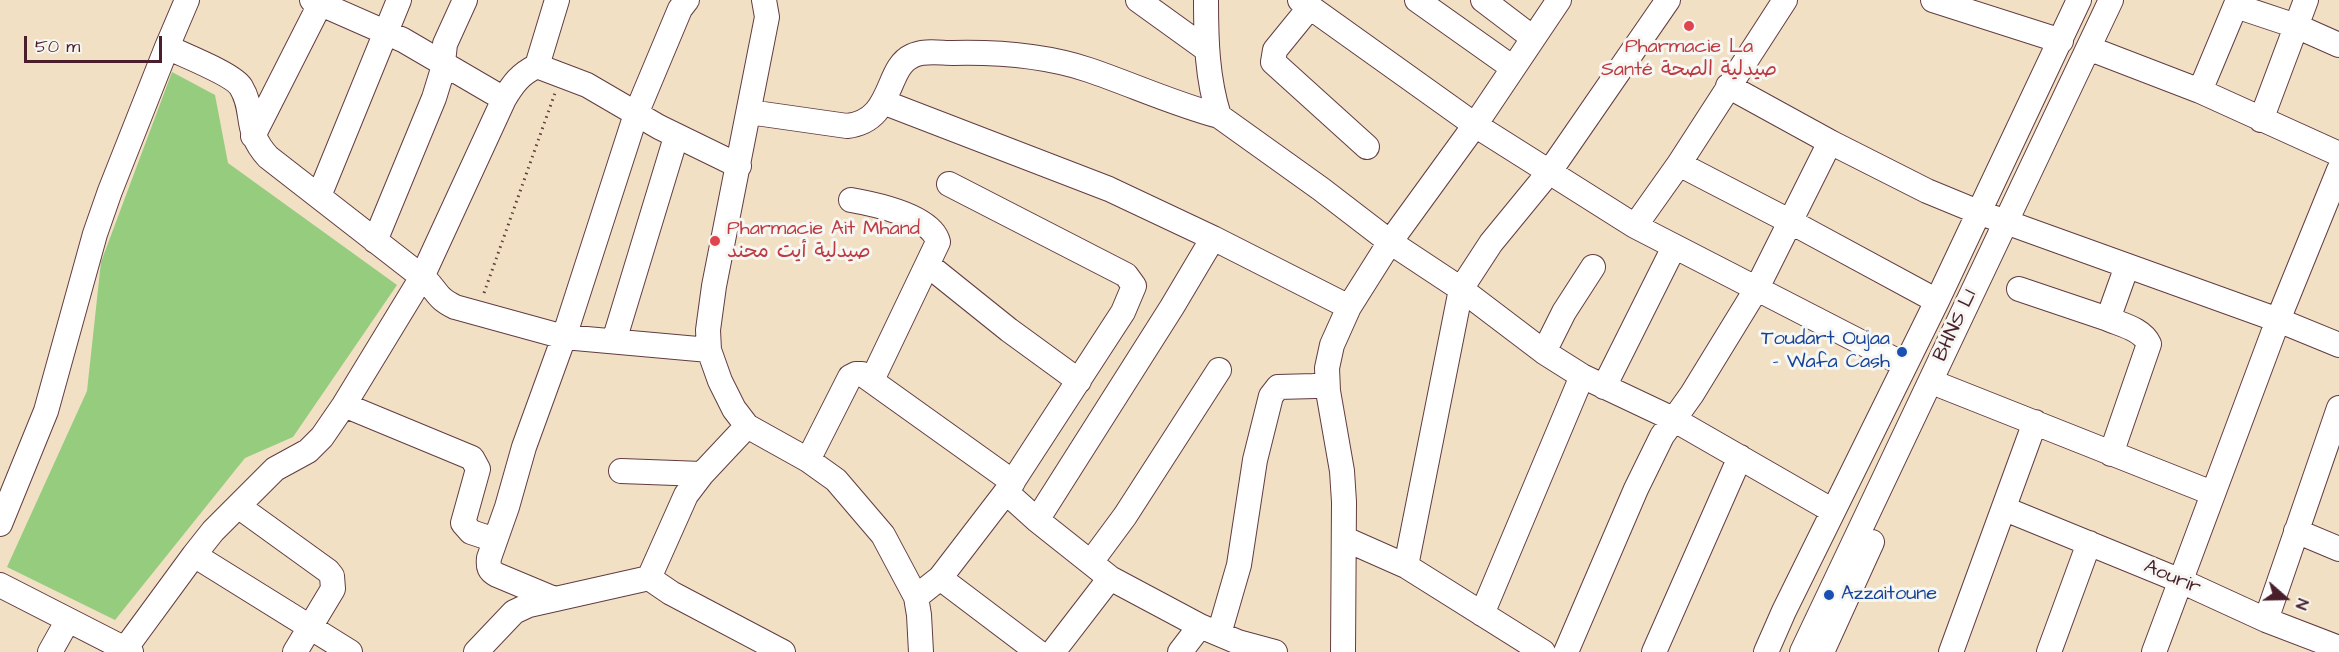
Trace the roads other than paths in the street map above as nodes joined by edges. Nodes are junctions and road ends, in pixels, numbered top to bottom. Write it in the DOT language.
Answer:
graph roads {
  1 [pos="188,0"];
  2 [pos="399,0"];
  3 [pos="465,0"];
  4 [pos="557,0"];
  5 [pos="765,0"];
  6 [pos="1138,0"];
  7 [pos="1206,0"];
  8 [pos="1417,0"];
  9 [pos="1483,0"];
  10 [pos="1559,0"];
  11 [pos="1668,0"];
  12 [pos="1785,0"];
  13 [pos="1933,0"];
  14 [pos="2079,0"];
  15 [pos="2104,0"];
  16 [pos="2111,0"];
  17 [pos="2119,0"];
  18 [pos="2306,0"];
  19 [pos="318,1"];
  20 [pos="677,3"];
  21 [pos="1305,3"];
  22 [pos="2237,3"];
  23 [pos="2296,26"];
  24 [pos="387,32"];
  25 [pos="1533,38"];
  26 [pos="2061,40"];
  27 [pos="2339,45"];
  28 [pos="167,47"];
  29 [pos="1206,49"];
  30 [pos="2096,51"];
  31 [pos="442,64"];
  32 [pos="537,66"];
  33 [pos="1513,68"];
  34 [pos="1728,86"];
  35 [pos="2200,91"];
  36 [pos="504,99"];
  37 [pos="883,102"];
  38 [pos="749,112"];
  39 [pos="636,114"];
  40 [pos="1218,116"];
  41 [pos="2261,120"];
  42 [pos="1475,124"];
  43 [pos="253,136"];
  44 [pos="676,136"];
  45 [pos="1830,142"];
  46 [pos="1367,147"];
  47 [pos="2339,154"];
  48 [pos="1679,164"];
  49 [pos="739,166"];
  50 [pos="2339,170"];
  51 [pos="1550,171"];
  52 [pos="949,184"];
  53 [pos="319,196"];
  54 [pos="851,200"];
  55 [pos="1998,219"];
  56 [pos="1791,222"];
  57 [pos="1635,226"];
  58 [pos="1213,238"];
  59 [pos="375,241"];
  60 [pos="1390,242"];
  61 [pos="1674,247"];
  62 [pos="928,265"];
  63 [pos="2127,266"];
  64 [pos="1593,267"];
  65 [pos="422,277"];
  66 [pos="1757,288"];
  67 [pos="1461,289"];
  68 [pos="2019,289"];
  69 [pos="1937,301"];
  70 [pos="1349,308"];
  71 [pos="2108,320"];
  72 [pos="2278,320"];
  73 [pos="564,337"];
  74 [pos="614,341"];
  75 [pos="2339,345"];
  76 [pos="709,350"];
  77 [pos="1544,351"];
  78 [pos="1905,365"];
  79 [pos="1219,370"];
  80 [pos="1582,376"];
  81 [pos="872,380"];
  82 [pos="1079,381"];
  83 [pos="1327,382"];
  84 [pos="1937,384"];
  85 [pos="1604,387"];
  86 [pos="344,405"];
  87 [pos="2339,408"];
  88 [pos="1673,419"];
  89 [pos="2035,422"];
  90 [pos="747,426"];
  91 [pos="2111,454"];
  92 [pos="1740,457"];
  93 [pos="808,460"];
  94 [pos="621,471"];
  95 [pos="702,474"];
  96 [pos="1010,487"];
  97 [pos="2212,494"];
  98 [pos="238,506"];
  99 [pos="2005,509"];
  100 [pos="1833,511"];
  101 [pos="1037,520"];
  102 [pos="0,524"];
  103 [pos="2296,531"];
  104 [pos="1345,539"];
  105 [pos="495,540"];
  106 [pos="2089,543"];
  107 [pos="2339,549"];
  108 [pos="194,555"];
  109 [pos="1091,562"];
  110 [pos="1406,566"];
  111 [pos="649,578"];
  112 [pos="940,578"];
  113 [pos="1110,578"];
  114 [pos="2181,581"];
  115 [pos="0,585"];
  116 [pos="916,597"];
  117 [pos="552,598"];
  118 [pos="1482,614"];
  119 [pos="68,620"];
  120 [pos="2266,620"];
  121 [pos="310,628"];
  122 [pos="1210,630"];
  123 [pos="2310,645"];
  124 [pos="2339,648"];
  125 [pos="485,649"];
  126 [pos="128,651"];
  127 [pos="50,652"];
  128 [pos="295,652"];
  129 [pos="350,652"];
  130 [pos="783,652"];
  131 [pos="921,652"];
  132 [pos="1038,652"];
  133 [pos="1053,652"];
  134 [pos="1180,652"];
  135 [pos="1275,652"];
  136 [pos="1343,652"];
  137 [pos="1543,652"];
  138 [pos="1566,652"];
  139 [pos="1654,652"];
  140 [pos="1766,652"];
  141 [pos="1797,652"];
  142 [pos="1802,652"];
  143 [pos="1822,652"];
  144 [pos="1951,652"];
  145 [pos="2049,652"];
  146 [pos="2154,652"];
  1 -- 28 [label="street"];
  2 -- 24 [label="street"];
  3 -- 31 [label="street"];
  4 -- 32 [label="street"];
  5 -- 38 [label="street"];
  6 -- 29 [label="street"];
  7 -- 29 [label="street"];
  8 -- 33 [label="street"];
  9 -- 25 [label="street"];
  10 -- 25 [label="street"];
  11 -- 51 [label="street"];
  12 -- 34 [label="street"];
  13 -- 26 [label="street"];
  14 -- 26 [label="street"];
  15 -- 55 [label="street, BHNS L1"];
  16 -- 55 [label="street, BHNS L1"];
  17 -- 30 [label="street"];
  18 -- 23 [label="street"];
  19 -- 24 [label="street"];
  19 -- 43 [label="street"];
  20 -- 39 [label="street"];
  21 -- 42 [label="street"];
  21 -- 46 [label="street"];
  22 -- 23 [label="street"];
  22 -- 35 [label="street"];
  23 -- 27 [label="street"];
  23 -- 41 [label="street"];
  24 -- 31 [label="street"];
  24 -- 53 [label="street"];
  25 -- 33 [label="street"];
  26 -- 55 [label="street"];
  28 -- 43 [label="street"];
  28 -- 102 [label="street"];
  29 -- 40 [label="street"];
  30 -- 35 [label="street"];
  30 -- 55 [label="street"];
  31 -- 36 [label="street"];
  31 -- 59 [label="street"];
  32 -- 36 [label="street"];
  32 -- 39 [label="street"];
  33 -- 42 [label="street"];
  34 -- 45 [label="street"];
  34 -- 48 [label="street"];
  35 -- 41 [label="street"];
  36 -- 65 [label="street"];
  37 -- 38 [label="street"];
  37 -- 40 [label="street"];
  37 -- 58 [label="street"];
  38 -- 49 [label="street"];
  39 -- 44 [label="street"];
  39 -- 73 [label="street"];
  40 -- 60 [label="street"];
  41 -- 47 [label="street"];
  42 -- 51 [label="street"];
  42 -- 60 [label="street"];
  43 -- 53 [label="street"];
  44 -- 49 [label="street"];
  44 -- 74 [label="street"];
  45 -- 55 [label="street"];
  45 -- 56 [label="street"];
  48 -- 56 [label="street"];
  48 -- 57 [label="street"];
  49 -- 76 [label="street"];
  50 -- 72 [label="street"];
  51 -- 57 [label="street"];
  51 -- 67 [label="street"];
  52 -- 82 [label="street"];
  53 -- 59 [label="street"];
  54 -- 62 [label="street"];
  55 -- 63 [label="street"];
  55 -- 69 [label="street"];
  55 -- 84 [label="street"];
  55 -- 141 [label="street, BHNS L1"];
  55 -- 142 [label="street, BHNS L1"];
  56 -- 66 [label="street"];
  56 -- 69 [label="street"];
  57 -- 61 [label="street"];
  58 -- 70 [label="street"];
  58 -- 101 [label="street"];
  59 -- 65 [label="street"];
  60 -- 67 [label="street"];
  60 -- 70 [label="street"];
  61 -- 66 [label="street"];
  61 -- 85 [label="street"];
  62 -- 81 [label="street"];
  62 -- 82 [label="street"];
  63 -- 71 [label="street"];
  63 -- 72 [label="street"];
  64 -- 77 [label="street"];
  65 -- 73 [label="street"];
  65 -- 86 [label="street"];
  66 -- 78 [label="street"];
  66 -- 88 [label="street"];
  67 -- 77 [label="street"];
  67 -- 110 [label="street"];
  68 -- 71 [label="street"];
  69 -- 78 [label="street"];
  70 -- 83 [label="street"];
  71 -- 91 [label="street"];
  72 -- 75 [label="street"];
  72 -- 97 [label="street"];
  73 -- 74 [label="street"];
  73 -- 105 [label="street"];
  74 -- 76 [label="street"];
  76 -- 90 [label="street"];
  77 -- 80 [label="street"];
  78 -- 100 [label="street"];
  79 -- 109 [label="street"];
  80 -- 85 [label="street"];
  80 -- 118 [label="street"];
  81 -- 93 [label="street"];
  81 -- 96 [label="street"];
  82 -- 96 [label="street"];
  83 -- 104 [label="street"];
  83 -- 122 [label="street"];
  84 -- 89 [label="street"];
  84 -- 143 [label="street"];
  85 -- 88 [label="street"];
  86 -- 98 [label="street"];
  86 -- 105 [label="street"];
  87 -- 103 [label="street"];
  88 -- 92 [label="street"];
  88 -- 138 [label="street"];
  89 -- 91 [label="street"];
  89 -- 99 [label="street"];
  90 -- 93 [label="street"];
  90 -- 95 [label="street"];
  91 -- 97 [label="street"];
  92 -- 100 [label="street"];
  92 -- 139 [label="street"];
  93 -- 116 [label="street"];
  94 -- 95 [label="street"];
  95 -- 111 [label="street"];
  96 -- 101 [label="street"];
  96 -- 112 [label="street"];
  97 -- 114 [label="street"];
  98 -- 108 [label="street"];
  98 -- 121 [label="street"];
  99 -- 106 [label="street, Aourir"];
  99 -- 144 [label="street"];
  100 -- 140 [label="street"];
  101 -- 109 [label="street"];
  103 -- 107 [label="street"];
  103 -- 120 [label="street"];
  104 -- 110 [label="street"];
  104 -- 136 [label="street"];
  105 -- 117 [label="street"];
  106 -- 114 [label="street, Aourir"];
  106 -- 145 [label="street"];
  108 -- 121 [label="street"];
  108 -- 126 [label="street"];
  109 -- 113 [label="street"];
  110 -- 118 [label="street"];
  111 -- 117 [label="street"];
  111 -- 130 [label="street"];
  112 -- 116 [label="street"];
  112 -- 132 [label="street"];
  113 -- 122 [label="street"];
  113 -- 133 [label="street"];
  114 -- 120 [label="street, Aourir"];
  114 -- 146 [label="street"];
  115 -- 119 [label="street"];
  116 -- 131 [label="street"];
  117 -- 125 [label="street"];
  118 -- 137 [label="street"];
  119 -- 126 [label="street"];
  119 -- 127 [label="street"];
  120 -- 123 [label="street, Aourir"];
  121 -- 128 [label="street"];
  121 -- 129 [label="street"];
  122 -- 134 [label="street"];
  122 -- 135 [label="street"];
  123 -- 124 [label="street, Aourir"];
}
